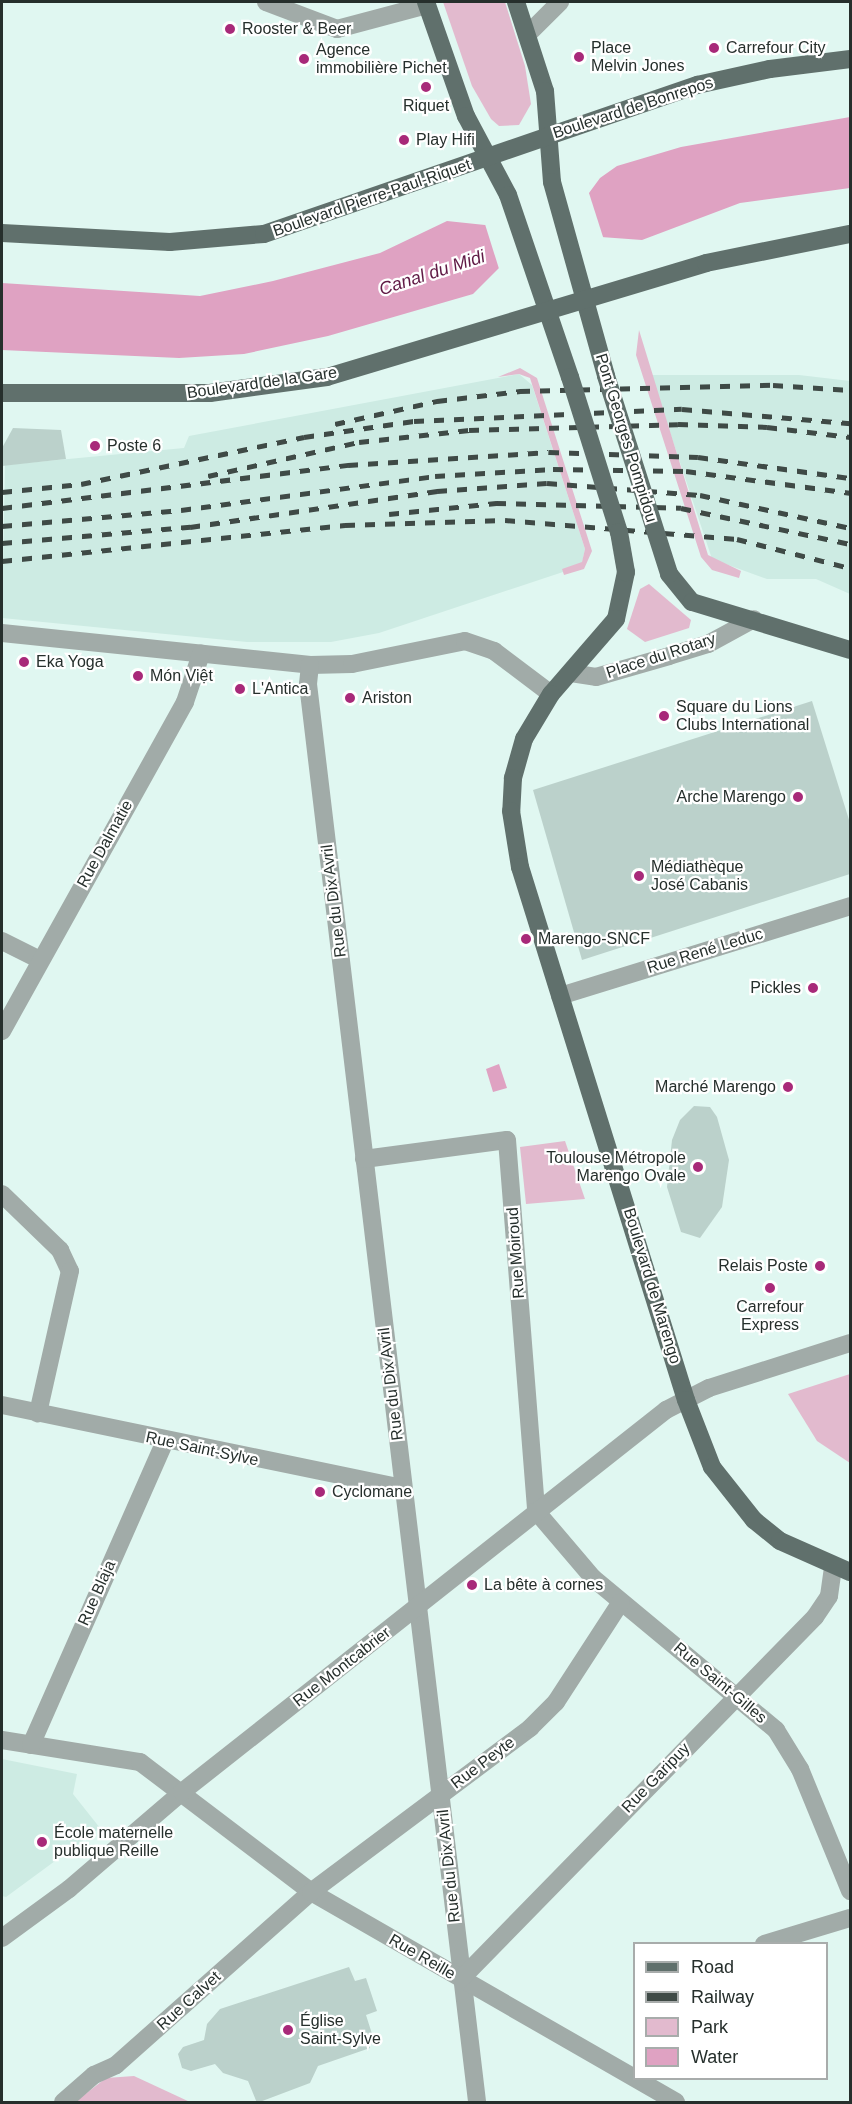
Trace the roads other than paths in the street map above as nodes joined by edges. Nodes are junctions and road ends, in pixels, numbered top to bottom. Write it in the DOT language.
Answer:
graph roads {
  1 [pos="266,2"];
  2 [pos="516,2"];
  3 [pos="560,2"];
  4 [pos="426,3"];
  5 [pos="527,35"];
  6 [pos="850,59"];
  7 [pos="546,137"];
  8 [pos="490,158"];
  9 [pos="2,232"];
  10 [pos="850,234"];
  11 [pos="585,303"];
  12 [pos="550,313"];
  13 [pos="2,393"];
  14 [pos="626,572"];
  15 [pos="669,574"];
  16 [pos="754,619"];
  17 [pos="2,633"];
  18 [pos="850,650"];
  19 [pos="201,654"];
  20 [pos="310,665"];
  21 [pos="571,673"];
  22 [pos="551,694"];
  23 [pos="850,906"];
  24 [pos="2,941"];
  25 [pos="40,960"];
  26 [pos="560,996"];
  27 [pos="2,1032"];
  28 [pos="364,1159"];
  29 [pos="2,1194"];
  30 [pos="850,1343"];
  31 [pos="686,1400"];
  32 [pos="2,1405"];
  33 [pos="38,1413"];
  34 [pos="165,1441"];
  35 [pos="403,1488"];
  36 [pos="536,1511"];
  37 [pos="842,1570"];
  38 [pos="621,1602"];
  39 [pos="419,1605"];
  40 [pos="737,1695"];
  41 [pos="2,1740"];
  42 [pos="31,1745"];
  43 [pos="182,1792"];
  44 [pos="442,1795"];
  45 [pos="850,1891"];
  46 [pos="311,1892"];
  47 [pos="850,1918"];
  48 [pos="2,1938"];
  49 [pos="771,1942"];
  50 [pos="461,1979"];
  51 [pos="633,2078"];
  52 [pos="636,2080"];
  53 [pos="63,2103"];
  54 [pos="477,2103"];
  55 [pos="676,2103"];
  1 -- 4 [label="street"];
  2 -- 5 [label="main road, Pont Georges Pompidou"];
  3 -- 5 [label="street"];
  4 -- 8 [label="main road, Pont Georges Pompidou"];
  5 -- 7 [label="main road, Pont Georges Pompidou"];
  6 -- 7 [label="main road, Boulevard de Bonrepos"];
  7 -- 8 [label="main road, Boulevard de Bonrepos"];
  7 -- 11 [label="main road, Pont Georges Pompidou"];
  8 -- 9 [label="main road, Boulevard Pierre-Paul-Riquet"];
  8 -- 12 [label="main road, Pont Georges Pompidou"];
  10 -- 11 [label="main road, Boulevard de la Gare"];
  11 -- 12 [label="main road, Boulevard de la Gare"];
  11 -- 15 [label="main road, Pont Georges Pompidou, bridge"];
  12 -- 13 [label="main road, Boulevard de la Gare"];
  12 -- 14 [label="main road, Pont Georges Pompidou, bridge"];
  14 -- 21 [label="main road, Boulevard de Marengo"];
  15 -- 16 [label="main road, Place du Rotary"];
  16 -- 18 [label="main road"];
  16 -- 21 [label="street, Place du Rotary"];
  17 -- 19 [label="street"];
  19 -- 20 [label="street"];
  19 -- 25 [label="street, Rue Dalmatie"];
  20 -- 22 [label="street"];
  20 -- 28 [label="street, Rue du Dix Avril"];
  21 -- 22 [label="main road, Boulevard de Marengo"];
  22 -- 26 [label="main road, Boulevard de Marengo"];
  23 -- 26 [label="street, Rue René Leduc"];
  24 -- 25 [label="street"];
  25 -- 27 [label="street, Rue Dalmatie"];
  26 -- 31 [label="main road, Boulevard de Marengo"];
  28 -- 35 [label="street, Rue du Dix Avril"];
  28 -- 36 [label="street, Rue Moiroud"];
  29 -- 33 [label="street"];
  30 -- 31 [label="street"];
  31 -- 36 [label="street, Rue Montcabrier"];
  31 -- 37 [label="main road, Boulevard de Marengo"];
  32 -- 33 [label="street, Rue Saint-Sylve"];
  33 -- 34 [label="street, Rue Saint-Sylve"];
  34 -- 35 [label="street, Rue Saint-Sylve"];
  34 -- 42 [label="street, Rue Blaja"];
  35 -- 39 [label="street, Rue du Dix Avril"];
  36 -- 38 [label="street, Rue Saint-Gilles"];
  36 -- 39 [label="street, Rue Montcabrier"];
  37 -- 40 [label="street, Rue Garipuy"];
  38 -- 40 [label="street, Rue Saint-Gilles"];
  38 -- 44 [label="street, Rue Peyte"];
  39 -- 43 [label="street, Rue Montcabrier"];
  39 -- 44 [label="street, Rue du Dix Avril"];
  40 -- 45 [label="street, Rue Saint-Gilles"];
  40 -- 50 [label="street, Rue Garipuy"];
  41 -- 42 [label="street, Rue Reille"];
  42 -- 43 [label="street, Rue Reille"];
  43 -- 46 [label="street, Rue Reille"];
  43 -- 48 [label="street, Rue Montcabrier"];
  44 -- 46 [label="street, Rue Peyte"];
  44 -- 50 [label="street, Rue du Dix Avril"];
  46 -- 50 [label="street, Rue Reille"];
  46 -- 53 [label="street, Rue Calvet"];
  47 -- 49 [label="street"];
  50 -- 51 [label="street, Rue Reille"];
  50 -- 54 [label="street, Rue du Dix Avril"];
  52 -- 55 [label="street, Rue Reille"];
}
